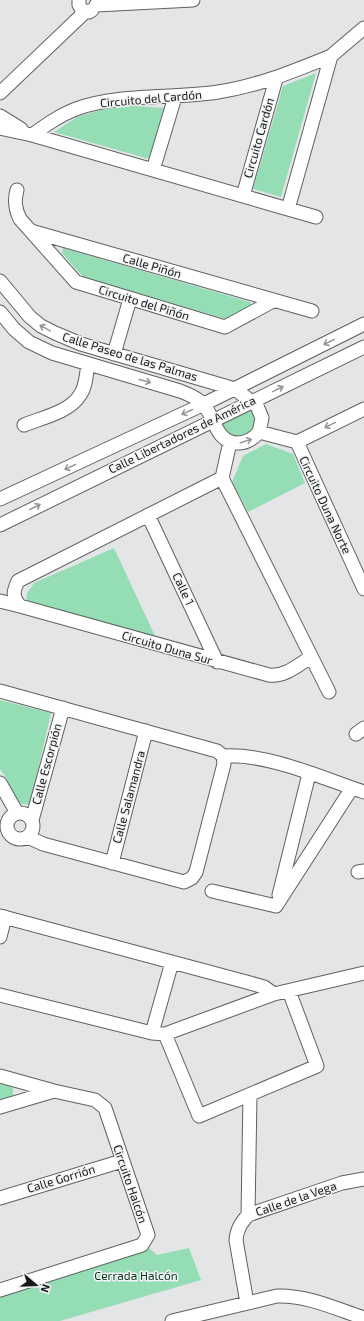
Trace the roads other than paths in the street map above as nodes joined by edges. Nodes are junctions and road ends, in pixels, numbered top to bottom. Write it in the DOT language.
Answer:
graph roads {
  1 [pos="189,0"];
  2 [pos="87,4"];
  3 [pos="364,28"];
  4 [pos="331,56"];
  5 [pos="28,62"];
  6 [pos="276,79"];
  7 [pos="0,82"];
  8 [pos="0,93"];
  9 [pos="175,97"];
  10 [pos="0,116"];
  11 [pos="0,128"];
  12 [pos="32,135"];
  13 [pos="153,170"];
  14 [pos="17,190"];
  15 [pos="243,196"];
  16 [pos="288,209"];
  17 [pos="316,217"];
  18 [pos="31,231"];
  19 [pos="0,281"];
  20 [pos="126,297"];
  21 [pos="273,301"];
  22 [pos="312,311"];
  23 [pos="0,312"];
  24 [pos="364,324"];
  25 [pos="81,344"];
  26 [pos="364,347"];
  27 [pos="114,354"];
  28 [pos="75,361"];
  29 [pos="88,365"];
  30 [pos="118,374"];
  31 [pos="235,389"];
  32 [pos="252,401"];
  33 [pos="204,404"];
  34 [pos="364,409"];
  35 [pos="212,420"];
  36 [pos="24,425"];
  37 [pos="260,432"];
  38 [pos="230,442"];
  39 [pos="297,442"];
  40 [pos="222,478"];
  41 [pos="0,499"];
  42 [pos="148,515"];
  43 [pos="0,525"];
  44 [pos="364,589"];
  45 [pos="0,600"];
  46 [pos="20,606"];
  47 [pos="311,657"];
  48 [pos="217,662"];
  49 [pos="0,691"];
  50 [pos="329,692"];
  51 [pos="63,708"];
  52 [pos="146,731"];
  53 [pos="223,756"];
  54 [pos="309,774"];
  55 [pos="0,783"];
  56 [pos="358,790"];
  57 [pos="17,814"];
  58 [pos="32,820"];
  59 [pos="4,829"];
  60 [pos="28,837"];
  61 [pos="112,863"];
  62 [pos="212,891"];
  63 [pos="276,906"];
  64 [pos="3,917"];
  65 [pos="0,937"];
  66 [pos="172,962"];
  67 [pos="364,973"];
  68 [pos="289,991"];
  69 [pos="0,994"];
  70 [pos="274,994"];
  71 [pos="152,1033"];
  72 [pos="166,1034"];
  73 [pos="0,1076"];
  74 [pos="54,1091"];
  75 [pos="250,1095"];
  76 [pos="0,1107"];
  77 [pos="122,1161"];
  78 [pos="364,1179"];
  79 [pos="0,1198"];
  80 [pos="248,1215"];
  81 [pos="0,1290"];
  82 [pos="247,1303"];
  83 [pos="364,1318"];
  84 [pos="172,1321"];
  85 [pos="356,1321"];
  1 -- 2 [label="street"];
  2 -- 5 [label="street"];
  3 -- 4 [label="street"];
  4 -- 6 [label="street, Circuito del Cardón"];
  4 -- 16 [label="street"];
  5 -- 7 [label="street"];
  5 -- 8 [label="street"];
  6 -- 9 [label="street, Circuito del Cardón"];
  6 -- 15 [label="street, Circuito Cardón"];
  9 -- 12 [label="street, Circuito del Cardón"];
  9 -- 13 [label="street"];
  10 -- 12 [label="street"];
  11 -- 12 [label="street"];
  12 -- 13 [label="street"];
  13 -- 15 [label="street"];
  14 -- 18 [label="street, Circuito del Piñón"];
  15 -- 16 [label="street"];
  16 -- 17 [label="street"];
  18 -- 20 [label="street, Circuito del Piñón"];
  18 -- 21 [label="street, Calle Piñón"];
  25 -- 19 [label="street, Calle Paseo de las Palmas, one-way"];
  20 -- 21 [label="street, Circuito del Piñón"];
  20 -- 27 [label="street"];
  21 -- 22 [label="street, Calle Piñón"];
  23 -- 28 [label="street, Calle Paseo de las Palmas"];
  24 -- 31 [label="street, Calle Libertadores de América, one-way"];
  25 -- 27 [label="street, Calle Paseo de las Palmas"];
  25 -- 28 [label="street"];
  32 -- 26 [label="street, Calle Libertadores de América, one-way"];
  27 -- 30 [label="street"];
  27 -- 31 [label="street, Calle Paseo de las Palmas"];
  28 -- 29 [label="street, Calle Paseo de las Palmas"];
  29 -- 30 [label="street, Calle Paseo de las Palmas"];
  29 -- 36 [label="street"];
  30 -- 33 [label="street, Calle Paseo de las Palmas, one-way"];
  31 -- 32 [label="street, Calle Paseo de las Palmas"];
  31 -- 33 [label="street, Calle Libertadores de América"];
  32 -- 35 [label="street, Calle Libertadores de América"];
  32 -- 37 [label="street"];
  33 -- 35 [label="street"];
  33 -- 41 [label="street, Calle Libertadores de América, one-way"];
  34 -- 39 [label="street, Circuito Duna Norte, one-way"];
  35 -- 38 [label="street"];
  43 -- 35 [label="street, Calle Libertadores de América, one-way"];
  38 -- 37 [label="street, one-way"];
  37 -- 39 [label="street, Circuito Duna Norte"];
  38 -- 40 [label="street"];
  39 -- 44 [label="street, Circuito Duna Norte"];
  40 -- 42 [label="street"];
  40 -- 47 [label="street"];
  42 -- 46 [label="street"];
  42 -- 48 [label="street, Calle 1"];
  45 -- 46 [label="street, Circuito Duna Sur"];
  46 -- 48 [label="street, Circuito Duna Sur"];
  47 -- 48 [label="street, Circuito Duna Sur"];
  47 -- 50 [label="street"];
  49 -- 51 [label="street"];
  51 -- 52 [label="street"];
  51 -- 58 [label="street, Calle Escorpión"];
  52 -- 53 [label="street"];
  52 -- 61 [label="street, Calle Salamandra"];
  53 -- 54 [label="street"];
  53 -- 61 [label="street"];
  54 -- 56 [label="street"];
  54 -- 63 [label="street"];
  55 -- 57 [label="street"];
  56 -- 63 [label="street"];
  57 -- 58 [label="street"];
  57 -- 59 [label="street"];
  58 -- 60 [label="street"];
  59 -- 60 [label="street"];
  60 -- 61 [label="street"];
  62 -- 63 [label="street"];
  64 -- 65 [label="street"];
  64 -- 66 [label="street"];
  66 -- 70 [label="street"];
  66 -- 71 [label="street"];
  67 -- 68 [label="street"];
  68 -- 70 [label="street"];
  68 -- 75 [label="street"];
  69 -- 71 [label="street"];
  70 -- 72 [label="street"];
  71 -- 72 [label="street"];
  72 -- 75 [label="street"];
  73 -- 74 [label="street, Circuito Halcón"];
  74 -- 76 [label="street"];
  74 -- 77 [label="street, Circuito Halcón"];
  75 -- 80 [label="street"];
  77 -- 79 [label="street, Calle Gorrión"];
  77 -- 81 [label="street, Circuito Halcón"];
  78 -- 80 [label="street, Calle de la Vega"];
  80 -- 82 [label="street, Calle de la Vega"];
  82 -- 83 [label="street"];
  82 -- 84 [label="street"];
  83 -- 85 [label="street"];
}
